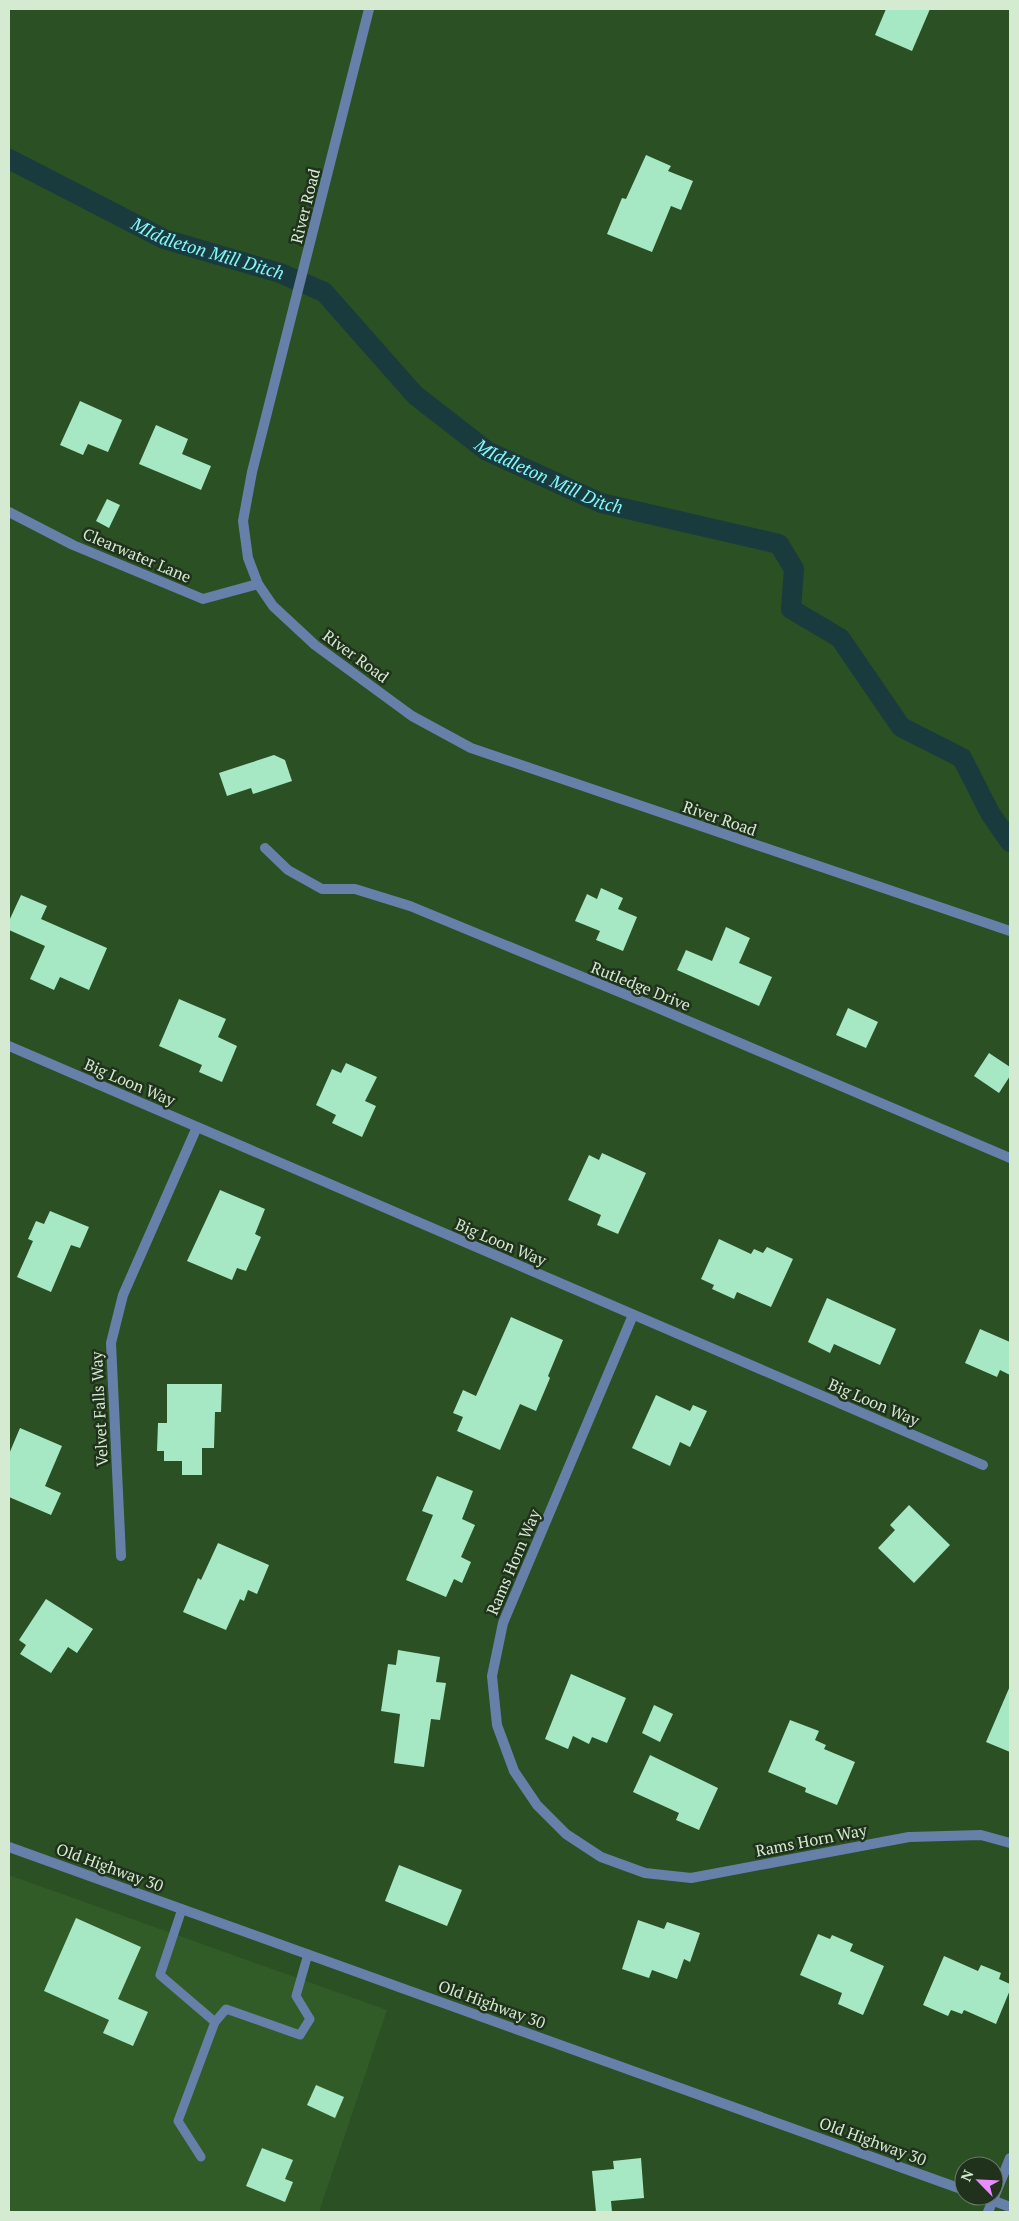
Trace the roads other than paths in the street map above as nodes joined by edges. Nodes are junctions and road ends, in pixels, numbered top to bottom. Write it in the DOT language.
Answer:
graph roads {
  1 [pos="369,9"];
  2 [pos="9,512"];
  3 [pos="258,584"];
  4 [pos="265,848"];
  5 [pos="1010,931"];
  6 [pos="9,1046"];
  7 [pos="197,1127"];
  8 [pos="1010,1158"];
  9 [pos="633,1316"];
  10 [pos="983,1465"];
  11 [pos="121,1556"];
  12 [pos="1010,1842"];
  13 [pos="9,1847"];
  14 [pos="182,1909"];
  15 [pos="308,1954"];
  16 [pos="215,2022"];
  17 [pos="201,2157"];
  18 [pos="1010,2158"];
  19 [pos="1004,2172"];
  20 [pos="954,2186"];
  1 -- 3 [label="street, River Road"];
  2 -- 3 [label="street, Clearwater Lane"];
  3 -- 5 [label="street, River Road"];
  4 -- 8 [label="street, Rutledge Drive"];
  6 -- 7 [label="street, Big Loon Way"];
  7 -- 9 [label="street, Big Loon Way"];
  7 -- 11 [label="street, Velvet Falls Way"];
  9 -- 10 [label="street, Big Loon Way"];
  9 -- 12 [label="street, Rams Horn Way"];
  13 -- 14 [label="street, Old Highway 30"];
  14 -- 15 [label="street, Old Highway 30"];
  14 -- 16 [label="lane"];
  15 -- 16 [label="lane"];
  15 -- 20 [label="street, Old Highway 30"];
  16 -- 17 [label="lane"];
  18 -- 19 [label="street"];
}
